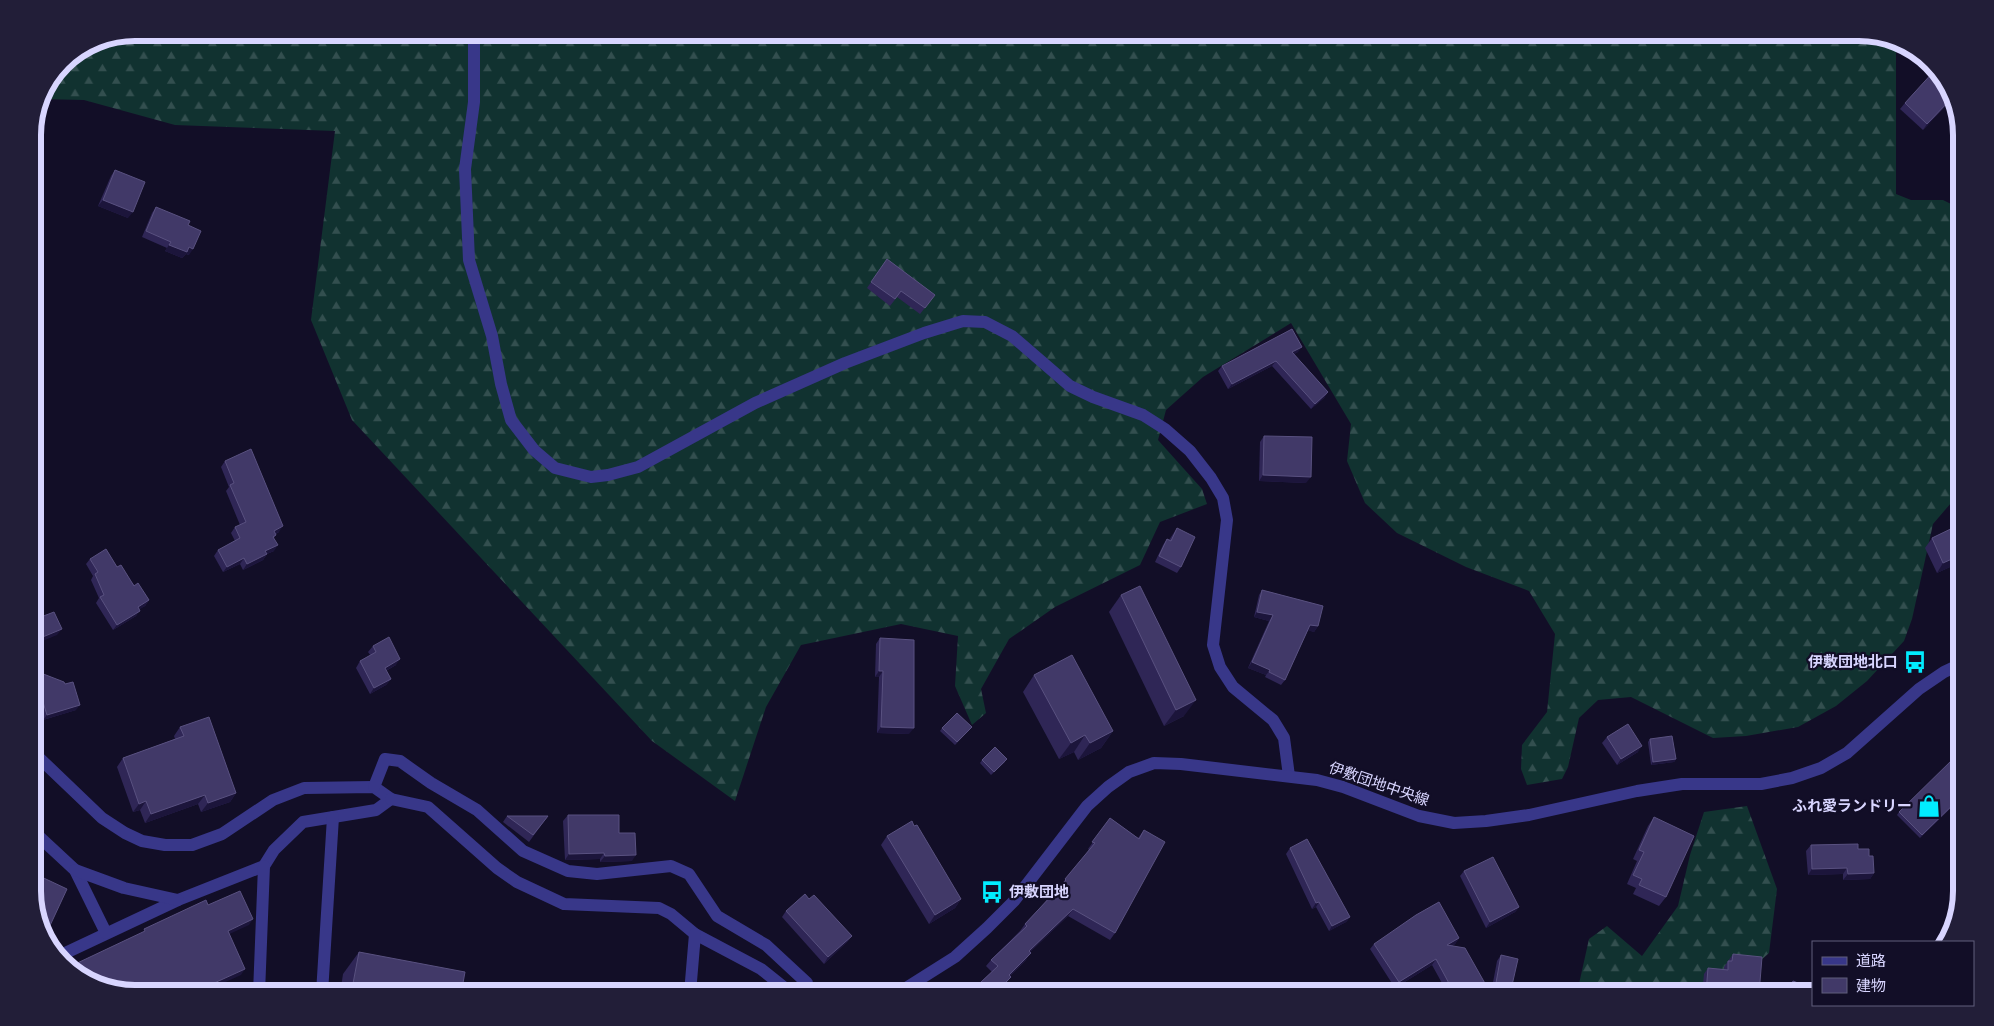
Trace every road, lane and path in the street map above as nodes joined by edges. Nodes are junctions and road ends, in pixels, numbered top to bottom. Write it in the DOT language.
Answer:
graph roads {
  1 [pos="474,41"];
  2 [pos="1953,668"];
  3 [pos="41,760"];
  4 [pos="1288,776"];
  5 [pos="374,787"];
  6 [pos="392,799"];
  7 [pos="333,817"];
  8 [pos="41,838"];
  9 [pos="264,866"];
  10 [pos="75,870"];
  11 [pos="178,900"];
  12 [pos="106,933"];
  13 [pos="695,934"];
  14 [pos="65,953"];
  15 [pos="257,985"];
  16 [pos="323,985"];
  17 [pos="691,985"];
  18 [pos="780,985"];
  19 [pos="807,985"];
  20 [pos="912,985"];
  1 -- 4 [label="street"];
  2 -- 4 [label="street, 伊敷団地中央線"];
  3 -- 5 [label="street"];
  4 -- 20 [label="street, 伊敷団地中央線"];
  5 -- 6 [label="street"];
  5 -- 19 [label="street"];
  6 -- 7 [label="street"];
  6 -- 13 [label="street"];
  7 -- 9 [label="street"];
  7 -- 16 [label="street"];
  8 -- 10 [label="street"];
  9 -- 11 [label="street"];
  9 -- 15 [label="street"];
  10 -- 11 [label="street"];
  10 -- 12 [label="street"];
  11 -- 12 [label="street"];
  12 -- 14 [label="street"];
  13 -- 17 [label="street"];
  13 -- 18 [label="street"];
}
